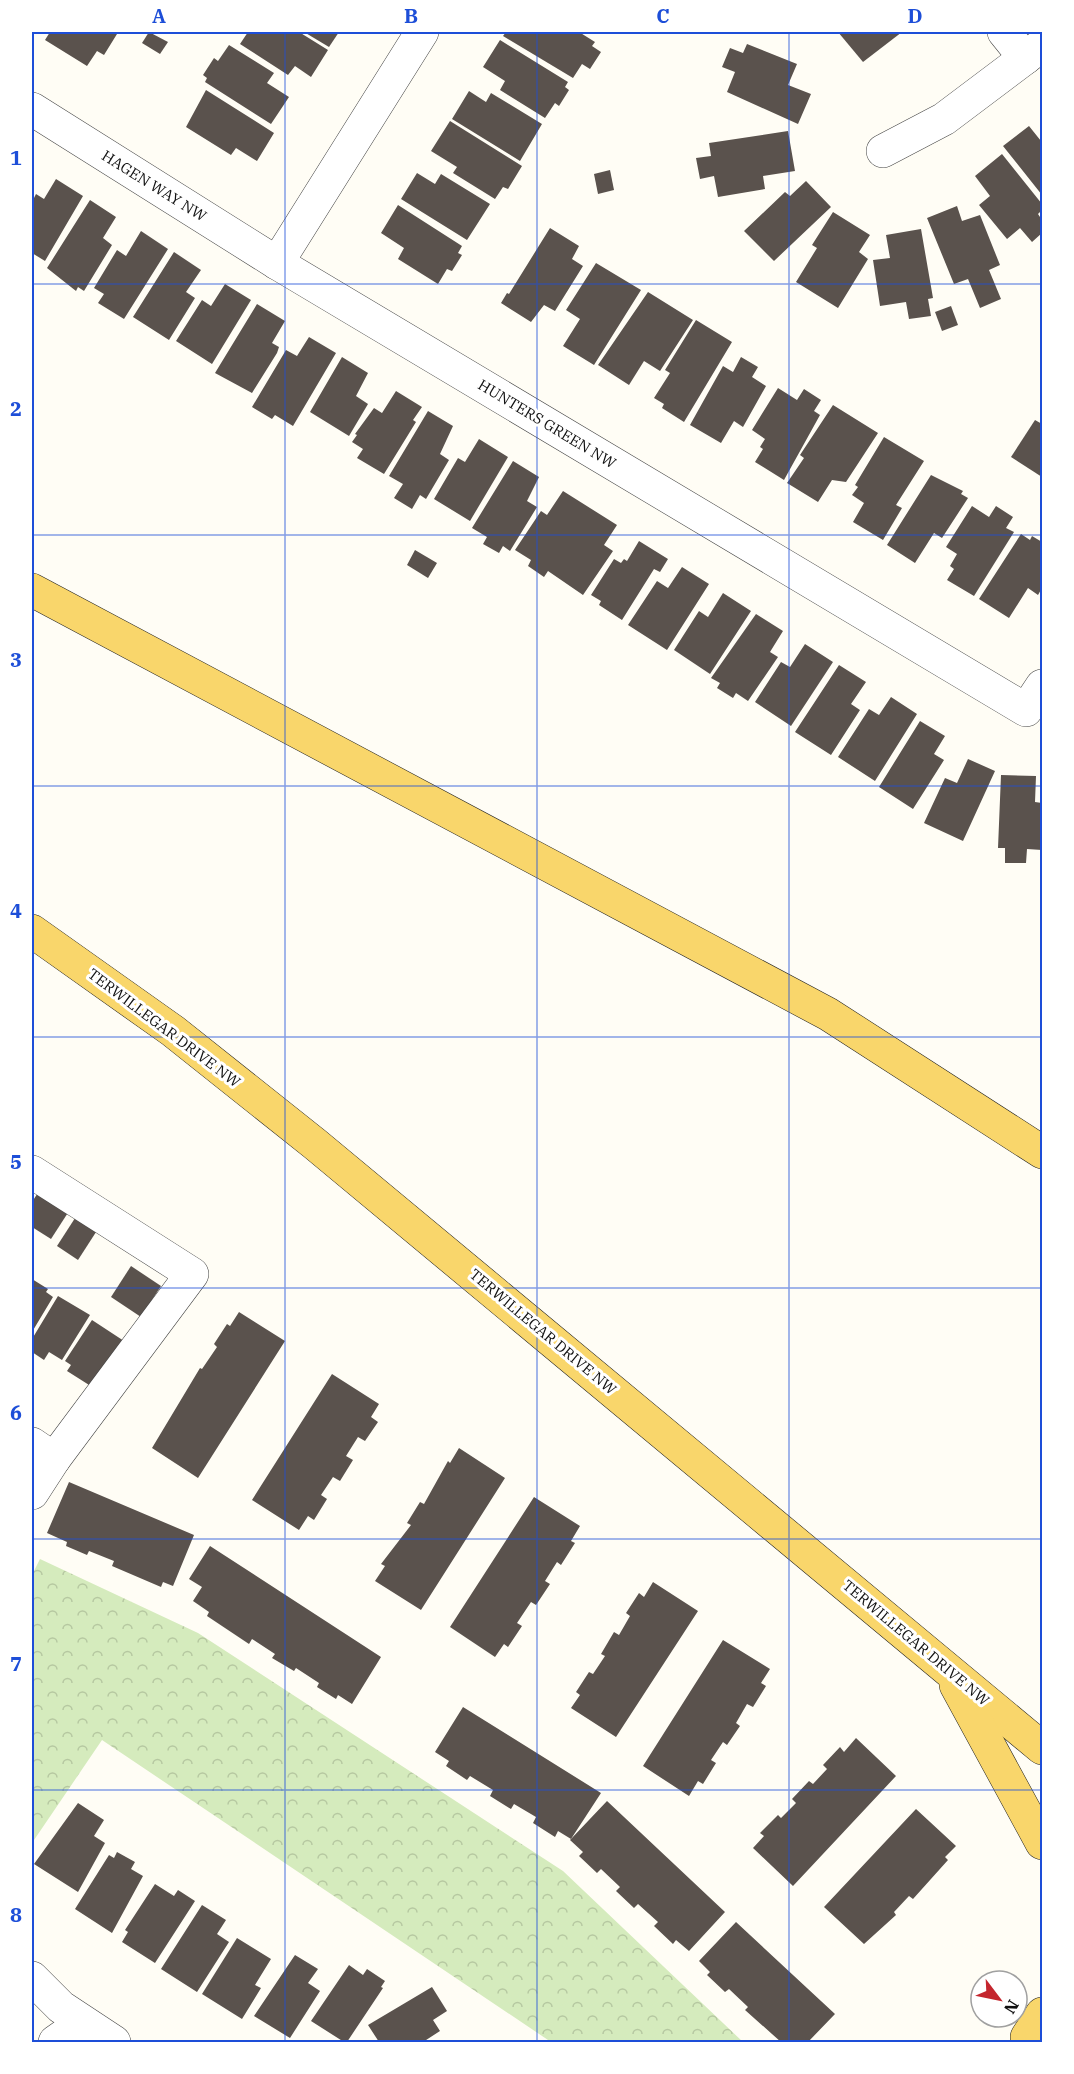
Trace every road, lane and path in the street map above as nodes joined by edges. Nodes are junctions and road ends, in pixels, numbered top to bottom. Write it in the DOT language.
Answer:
graph roads {
  1 [pos="422,32"];
  2 [pos="1004,32"];
  3 [pos="1034,51"];
  4 [pos="32,109"];
  5 [pos="883,151"];
  6 [pos="277,263"];
  7 [pos="32,590"];
  8 [pos="1042,686"];
  9 [pos="32,931"];
  10 [pos="1042,1152"];
  11 [pos="32,1172"];
  12 [pos="43,1451"];
  13 [pos="32,1493"];
  14 [pos="946,1668"];
  15 [pos="1042,1748"];
  16 [pos="1042,1843"];
  17 [pos="32,1978"];
  18 [pos="82,2023"];
  19 [pos="55,2043"];
  20 [pos="114,2043"];
  1 -- 6 [label="street"];
  2 -- 3 [label="street"];
  3 -- 5 [label="street"];
  4 -- 6 [label="street, HAGEN WAY NW"];
  6 -- 8 [label="street, HUNTERS GREEN NW"];
  7 -- 10 [label="main road"];
  9 -- 14 [label="main road, TERWILLEGAR DRIVE NW"];
  11 -- 12 [label="street"];
  12 -- 13 [label="street"];
  14 -- 15 [label="main road, TERWILLEGAR DRIVE NW"];
  14 -- 16 [label="main road"];
  17 -- 18 [label="street"];
  18 -- 19 [label="street"];
  18 -- 20 [label="street"];
}
